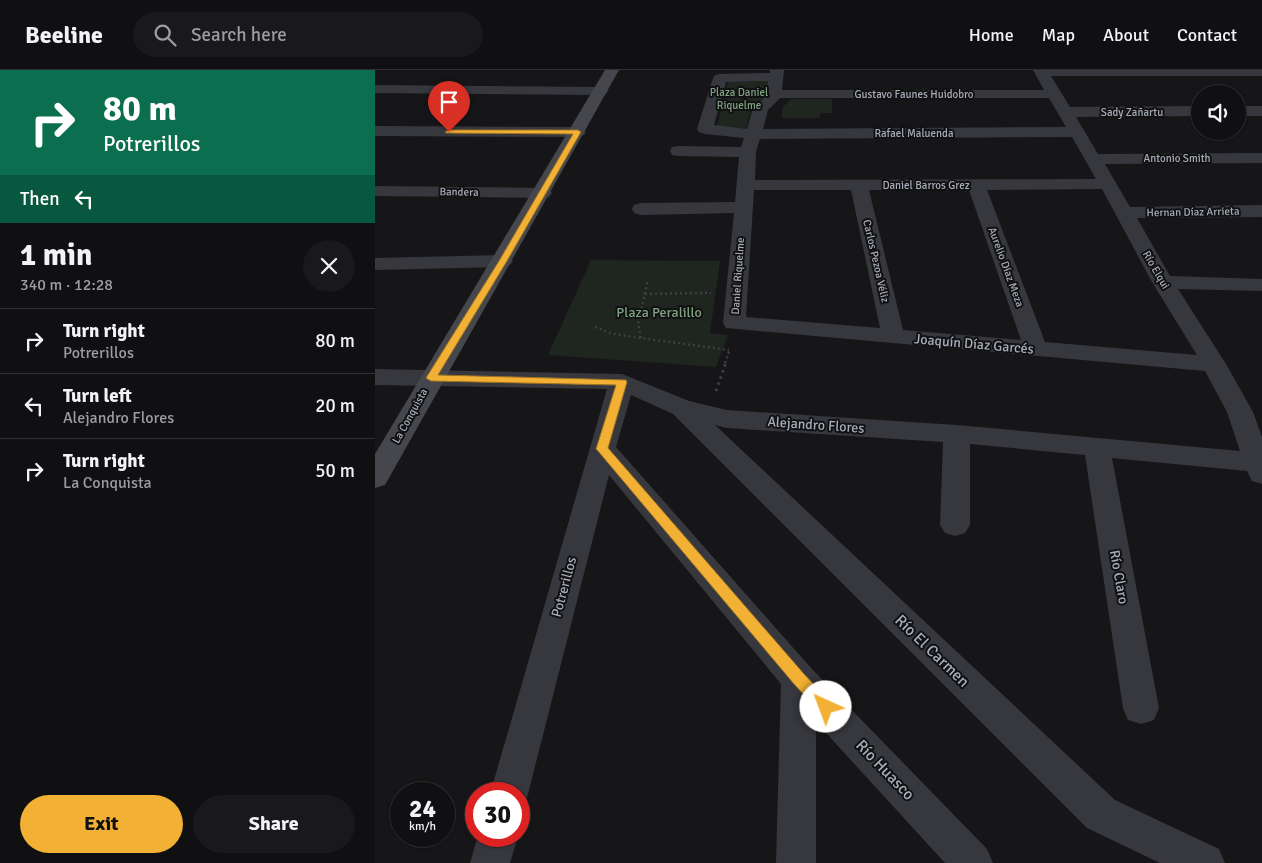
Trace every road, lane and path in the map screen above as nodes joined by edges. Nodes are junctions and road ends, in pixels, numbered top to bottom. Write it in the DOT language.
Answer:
graph roads {
  1 [pos="612,70"];
  2 [pos="1040,71"];
  3 [pos="1262,72"];
  4 [pos="777,74"];
  5 [pos="375,89"];
  6 [pos="601,91"];
  7 [pos="774,94"];
  8 [pos="1054,94"];
  9 [pos="1191,111"];
  10 [pos="1246,111"];
  11 [pos="1262,111"];
  12 [pos="1065,112"];
  13 [pos="375,131"];
  14 [pos="578,132"];
  15 [pos="1076,132"];
  16 [pos="750,143"];
  17 [pos="678,151"];
  18 [pos="1262,158"];
  19 [pos="1092,159"];
  20 [pos="976,184"];
  21 [pos="1108,184"];
  22 [pos="745,185"];
  23 [pos="859,185"];
  24 [pos="375,191"];
  25 [pos="543,193"];
  26 [pos="743,207"];
  27 [pos="641,209"];
  28 [pos="1262,212"];
  29 [pos="1124,213"];
  30 [pos="503,261"];
  31 [pos="375,264"];
  32 [pos="648,279"];
  33 [pos="1163,282"];
  34 [pos="1262,285"];
  35 [pos="737,292"];
  36 [pos="645,294"];
  37 [pos="734,323"];
  38 [pos="595,327"];
  39 [pos="893,337"];
  40 [pos="641,338"];
  41 [pos="1036,349"];
  42 [pos="729,350"];
  43 [pos="1214,364"];
  44 [pos="375,377"];
  45 [pos="431,378"];
  46 [pos="622,382"];
  47 [pos="695,412"];
  48 [pos="957,434"];
  49 [pos="1097,447"];
  50 [pos="602,449"];
  51 [pos="1261,466"];
  52 [pos="375,478"];
  53 [pos="955,525"];
  54 [pos="799,679"];
  55 [pos="1141,708"];
  56 [pos="512,782"];
  57 [pos="494,847"];
  58 [pos="490,863"];
  59 [pos="796,863"];
  60 [pos="973,863"];
  61 [pos="1205,863"];
  1 -- 6 [label="street, La Conquista"];
  2 -- 3 [label="street"];
  2 -- 8 [label="street, Río Elqui"];
  4 -- 7 [label="street, Daniel Riquelme"];
  4 -- 16 [label="street, Daniel Riquelme"];
  5 -- 6 [label="street"];
  6 -- 14 [label="street, La Conquista"];
  7 -- 8 [label="street, Gustavo Faunes Huidobro"];
  7 -- 16 [label="street, Daniel Riquelme"];
  8 -- 12 [label="street, Río Elqui"];
  9 -- 12 [label="street, Sady Zañartu"];
  10 -- 11 [label="street"];
  12 -- 15 [label="street, Río Elqui"];
  13 -- 14 [label="street"];
  14 -- 25 [label="street, La Conquista"];
  15 -- 16 [label="street, Rafael Maluenda"];
  15 -- 19 [label="street, Río Elqui"];
  16 -- 17 [label="street"];
  16 -- 22 [label="street, Daniel Riquelme"];
  18 -- 19 [label="street, Antonio Smith"];
  19 -- 21 [label="street, Río Elqui"];
  20 -- 21 [label="street, Daniel Barros Grez"];
  20 -- 23 [label="street, Daniel Barros Grez"];
  20 -- 41 [label="street, Aurelio Díaz Meza"];
  21 -- 29 [label="street, Río Elqui"];
  22 -- 23 [label="street, Daniel Barros Grez"];
  22 -- 26 [label="street, Daniel Riquelme"];
  23 -- 39 [label="street, Carlos Pezoa Véliz"];
  24 -- 25 [label="street, Bandera"];
  25 -- 30 [label="street, La Conquista"];
  26 -- 27 [label="street"];
  26 -- 35 [label="street, Daniel Riquelme"];
  28 -- 29 [label="street, Hernan Díaz Arrieta"];
  29 -- 33 [label="street, Río Elqui"];
  30 -- 31 [label="street"];
  30 -- 45 [label="street, La Conquista"];
  32 -- 36 [label="path"];
  33 -- 34 [label="street"];
  33 -- 43 [label="street, Río Elqui"];
  35 -- 36 [label="path"];
  35 -- 37 [label="street, Daniel Riquelme"];
  36 -- 40 [label="path"];
  37 -- 39 [label="street, Joaquín Díaz Garcés"];
  37 -- 42 [label="path, Daniel Riquelme"];
  38 -- 40 [label="path"];
  39 -- 41 [label="street, Joaquín Díaz Garcés"];
  40 -- 42 [label="path"];
  41 -- 43 [label="street, Joaquín Díaz Garcés"];
  42 -- 47 [label="path, Daniel Riquelme"];
  43 -- 51 [label="street, Río Elqui"];
  44 -- 45 [label="street, Alejandro Flores"];
  45 -- 46 [label="street, Alejandro Flores"];
  45 -- 52 [label="street, La Conquista"];
  46 -- 47 [label="street, Alejandro Flores"];
  46 -- 50 [label="street, Potrerillos"];
  47 -- 48 [label="street, Alejandro Flores"];
  47 -- 61 [label="street, Río El Carmen"];
  48 -- 49 [label="street, Alejandro Flores"];
  48 -- 53 [label="street"];
  49 -- 51 [label="street, Alejandro Flores"];
  49 -- 55 [label="street, Río Claro"];
  50 -- 54 [label="street, Río Huasco"];
  50 -- 56 [label="street, Potrerillos"];
  54 -- 59 [label="street"];
  54 -- 60 [label="street, Río Huasco"];
  57 -- 58 [label="street"];
}
